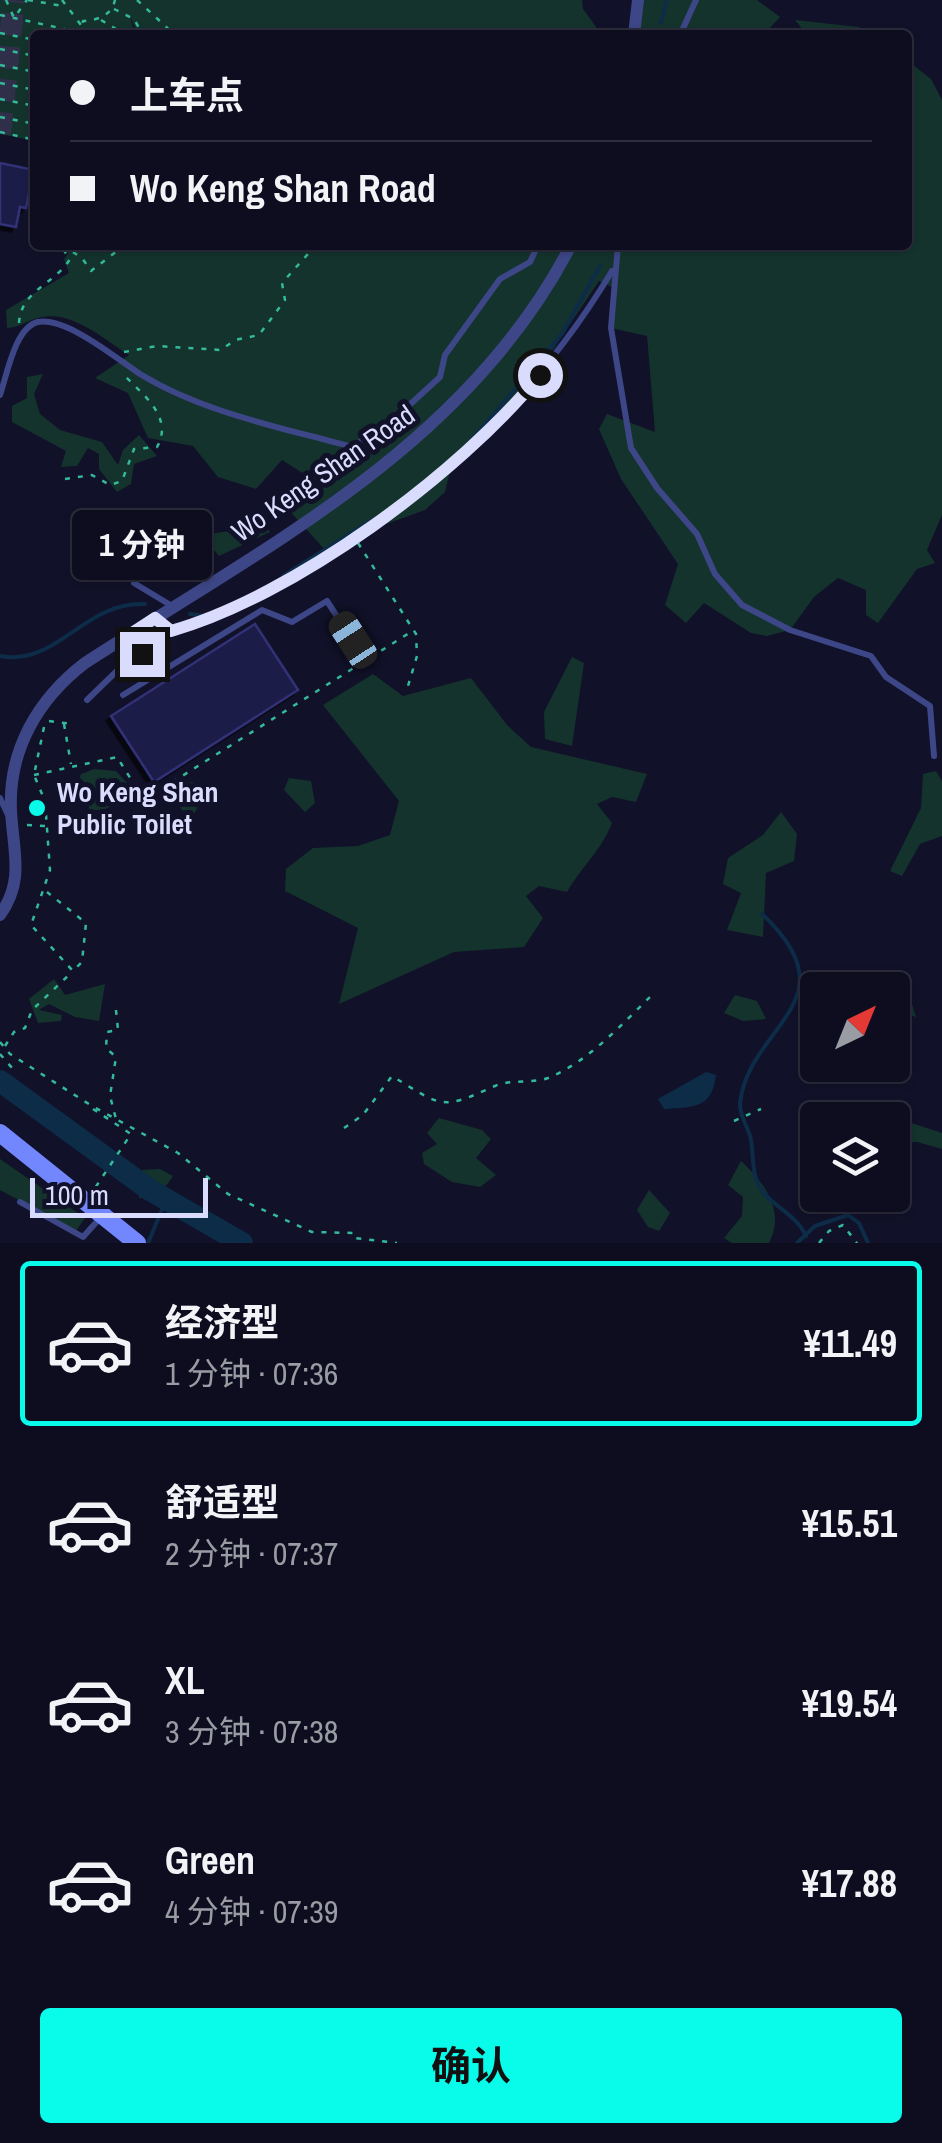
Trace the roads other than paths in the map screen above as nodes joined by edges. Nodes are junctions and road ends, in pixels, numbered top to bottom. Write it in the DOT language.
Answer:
graph roads {
  1 [pos="638,0"];
  2 [pos="696,0"];
  3 [pos="635,30"];
  4 [pos="682,30"];
  5 [pos="536,250"];
  6 [pos="568,250"];
  7 [pos="617,250"];
  8 [pos="615,266"];
  9 [pos="0,395"];
  10 [pos="134,584"];
  11 [pos="173,606"];
  12 [pos="155,618"];
  13 [pos="129,635"];
  14 [pos="353,640"];
  15 [pos="142,654"];
  16 [pos="154,676"];
  17 [pos="123,695"];
  18 [pos="88,700"];
  19 [pos="934,756"];
  20 [pos="0,798"];
  21 [pos="20,829"];
  22 [pos="2,912"];
  23 [pos="0,1132"];
  24 [pos="0,1143"];
  25 [pos="38,1164"];
  26 [pos="20,1202"];
  27 [pos="106,1207"];
  28 [pos="138,1243"];
  1 -- 3 [label="street"];
  2 -- 4 [label="lane"];
  5 -- 9 [label="lane"];
  6 -- 11 [label="street, Wo Keng Shan Road"];
  7 -- 8 [label="lane"];
  8 -- 12 [label="lane"];
  8 -- 19 [label="lane"];
  10 -- 11 [label="lane"];
  11 -- 12 [label="street, Wo Keng Shan Road"];
  12 -- 13 [label="street, Wo Keng Shan Road"];
  13 -- 15 [label="lane"];
  13 -- 21 [label="street, Wo Keng Shan Road"];
  14 -- 16 [label="lane"];
  15 -- 16 [label="lane"];
  15 -- 18 [label="lane"];
  16 -- 17 [label="lane"];
  20 -- 21 [label="lane"];
  21 -- 22 [label="street, Wo Keng Shan Road"];
  23 -- 25 [label="main road"];
  24 -- 25 [label="main road"];
  25 -- 27 [label="main road"];
  26 -- 27 [label="lane"];
  27 -- 28 [label="main road"];
}
